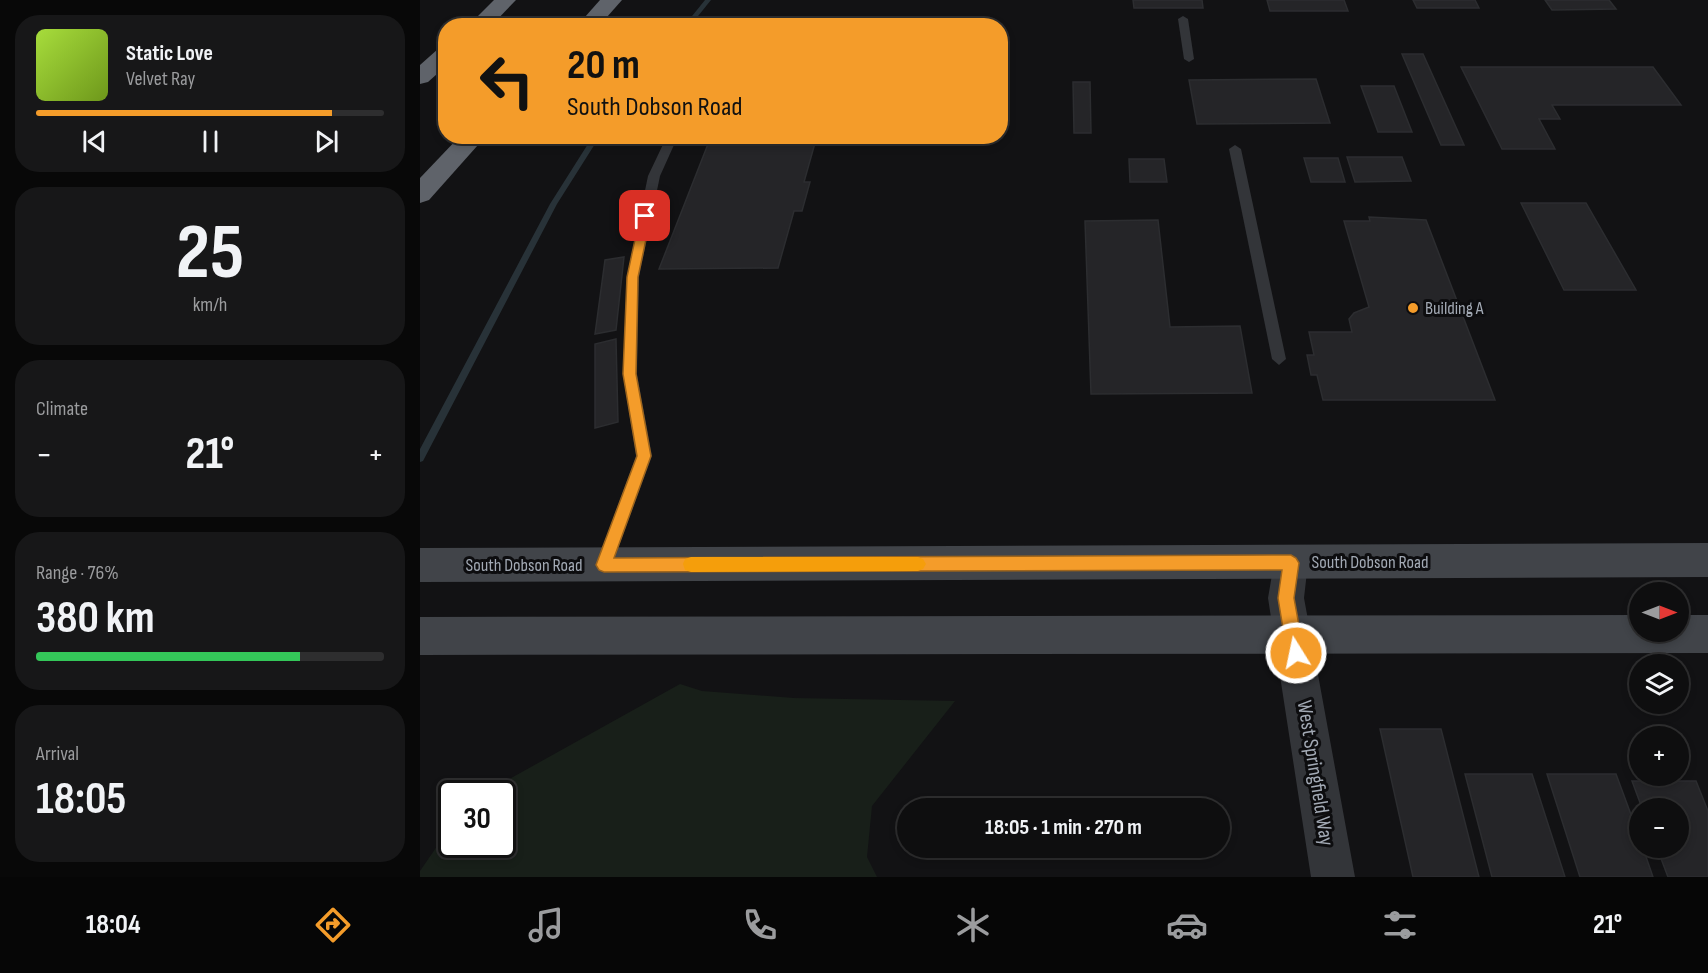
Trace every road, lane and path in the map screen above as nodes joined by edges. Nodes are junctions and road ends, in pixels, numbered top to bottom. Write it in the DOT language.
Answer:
graph roads {
  1 [pos="507,0"];
  2 [pos="612,0"];
  3 [pos="487,18"];
  4 [pos="595,18"];
  5 [pos="1184,20"];
  6 [pos="1189,59"];
  7 [pos="438,61"];
  8 [pos="420,77"];
  9 [pos="467,144"];
  10 [pos="669,144"];
  11 [pos="1236,149"];
  12 [pos="420,194"];
  13 [pos="1279,359"];
  14 [pos="1708,560"];
  15 [pos="1291,563"];
  16 [pos="420,565"];
  17 [pos="604,565"];
  18 [pos="1708,634"];
  19 [pos="1292,635"];
  20 [pos="420,636"];
  21 [pos="1333,877"];
  1 -- 3 [label="highway"];
  2 -- 4 [label="highway"];
  5 -- 6 [label="lane"];
  7 -- 8 [label="highway"];
  9 -- 12 [label="highway"];
  10 -- 17 [label="lane"];
  11 -- 13 [label="lane"];
  14 -- 15 [label="main road, South Dobson Road"];
  15 -- 17 [label="main road, South Dobson Road"];
  15 -- 19 [label="street, West Springfield Way"];
  16 -- 17 [label="main road, South Dobson Road"];
  18 -- 19 [label="main road"];
  19 -- 20 [label="main road"];
  19 -- 21 [label="street, West Springfield Way"];
}
